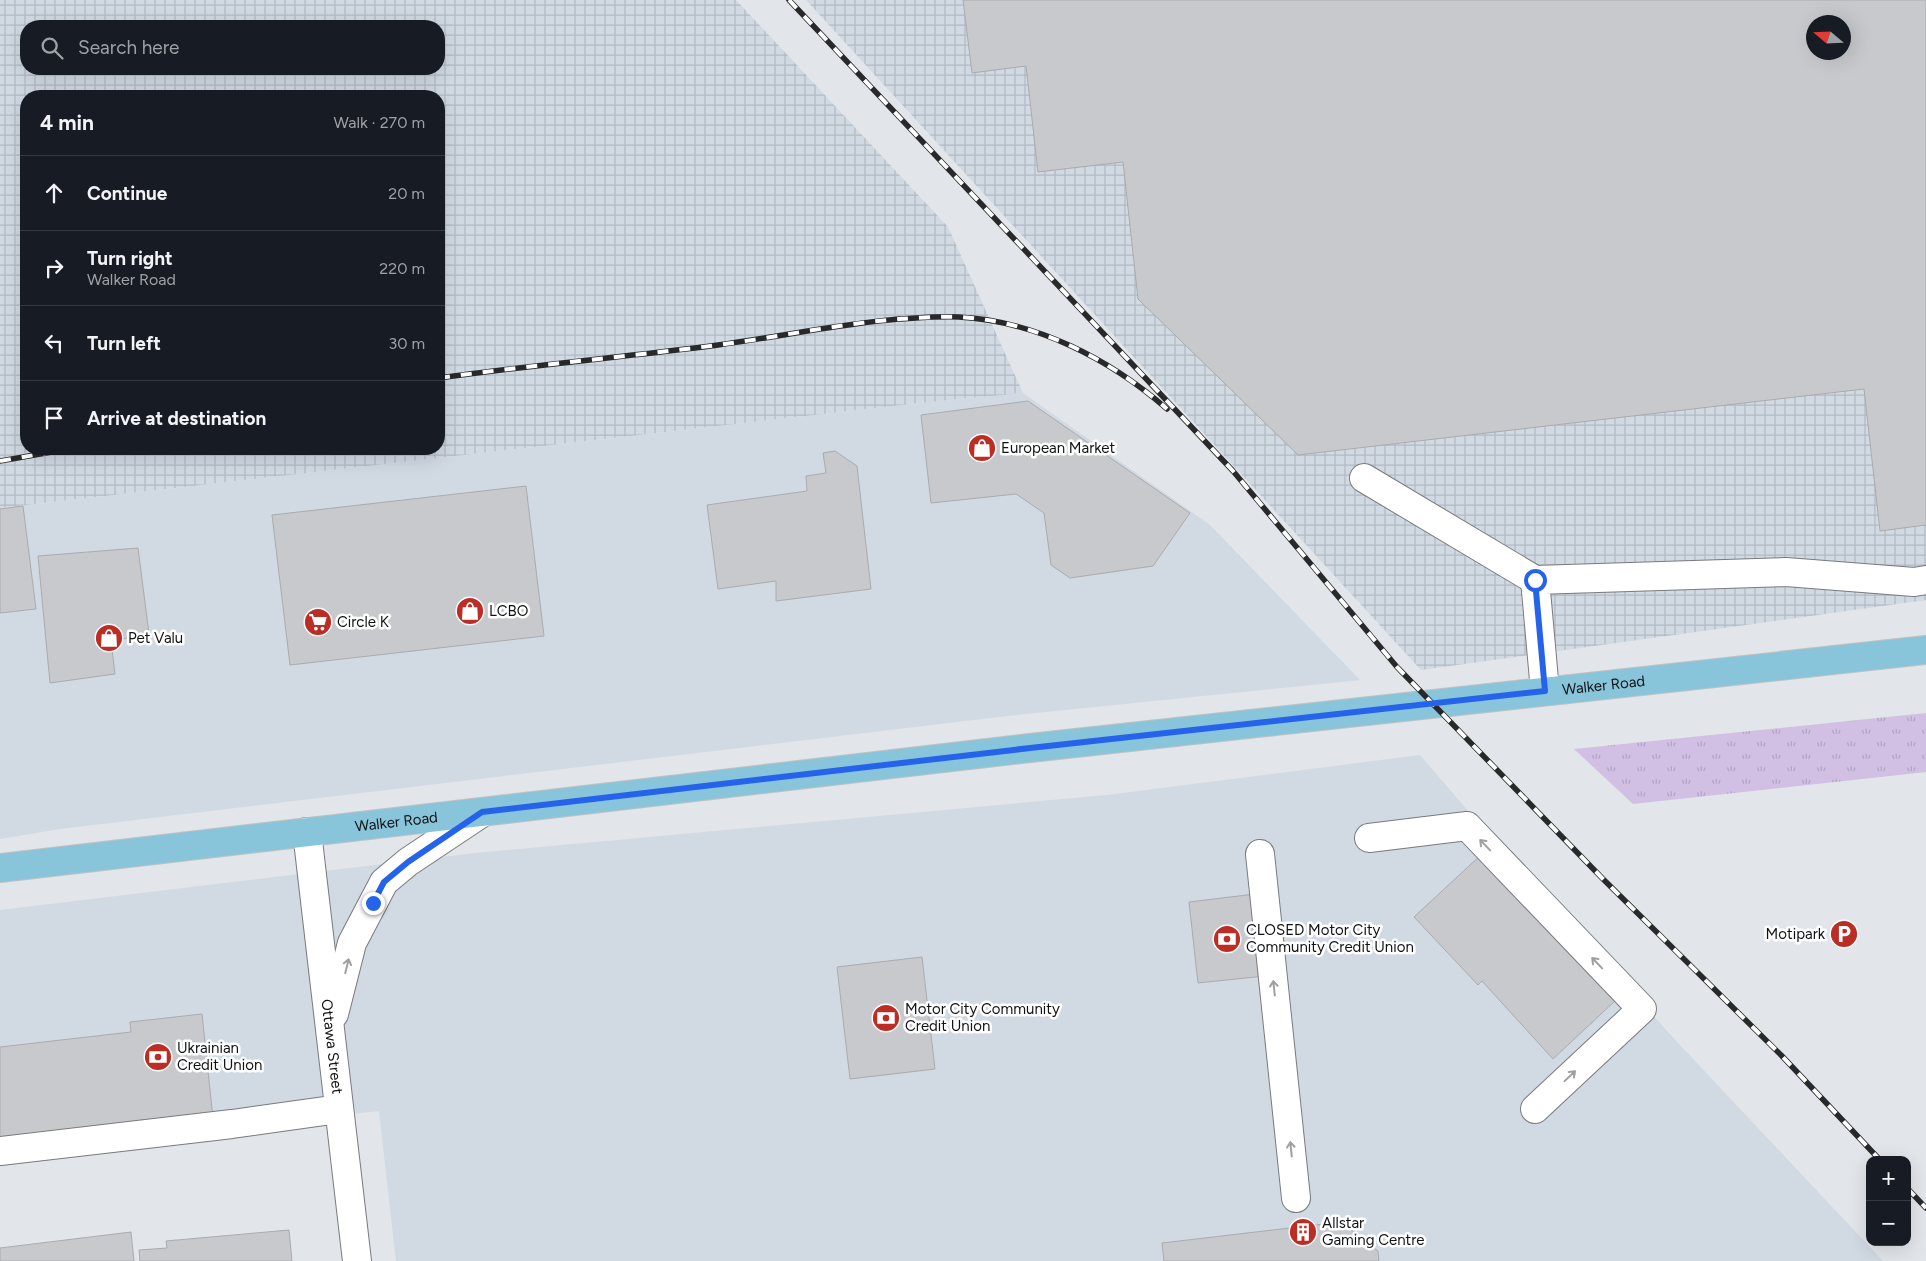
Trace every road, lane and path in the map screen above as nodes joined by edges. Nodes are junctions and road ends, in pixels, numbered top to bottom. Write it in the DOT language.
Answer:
graph roads {
  1 [pos="1364,478"];
  2 [pos="1535,580"];
  3 [pos="1926,580"];
  4 [pos="1926,650"];
  5 [pos="1545,691"];
  6 [pos="482,812"];
  7 [pos="307,832"];
  8 [pos="1369,838"];
  9 [pos="1260,854"];
  10 [pos="0,868"];
  11 [pos="330,1030"];
  12 [pos="339,1109"];
  13 [pos="1535,1110"];
  14 [pos="0,1151"];
  15 [pos="1296,1198"];
  16 [pos="357,1261"];
  1 -- 2 [label="street"];
  2 -- 3 [label="street"];
  2 -- 5 [label="street"];
  4 -- 5 [label="main road, Walker Road"];
  5 -- 6 [label="main road, Walker Road"];
  6 -- 7 [label="main road, Walker Road"];
  11 -- 6 [label="street, one-way"];
  7 -- 10 [label="main road, Walker Road"];
  7 -- 11 [label="street, Ottawa Street"];
  13 -- 8 [label="street, one-way"];
  15 -- 9 [label="street, one-way"];
  11 -- 12 [label="street, Ottawa Street"];
  12 -- 14 [label="street"];
  12 -- 16 [label="street, Ottawa Street"];
}
